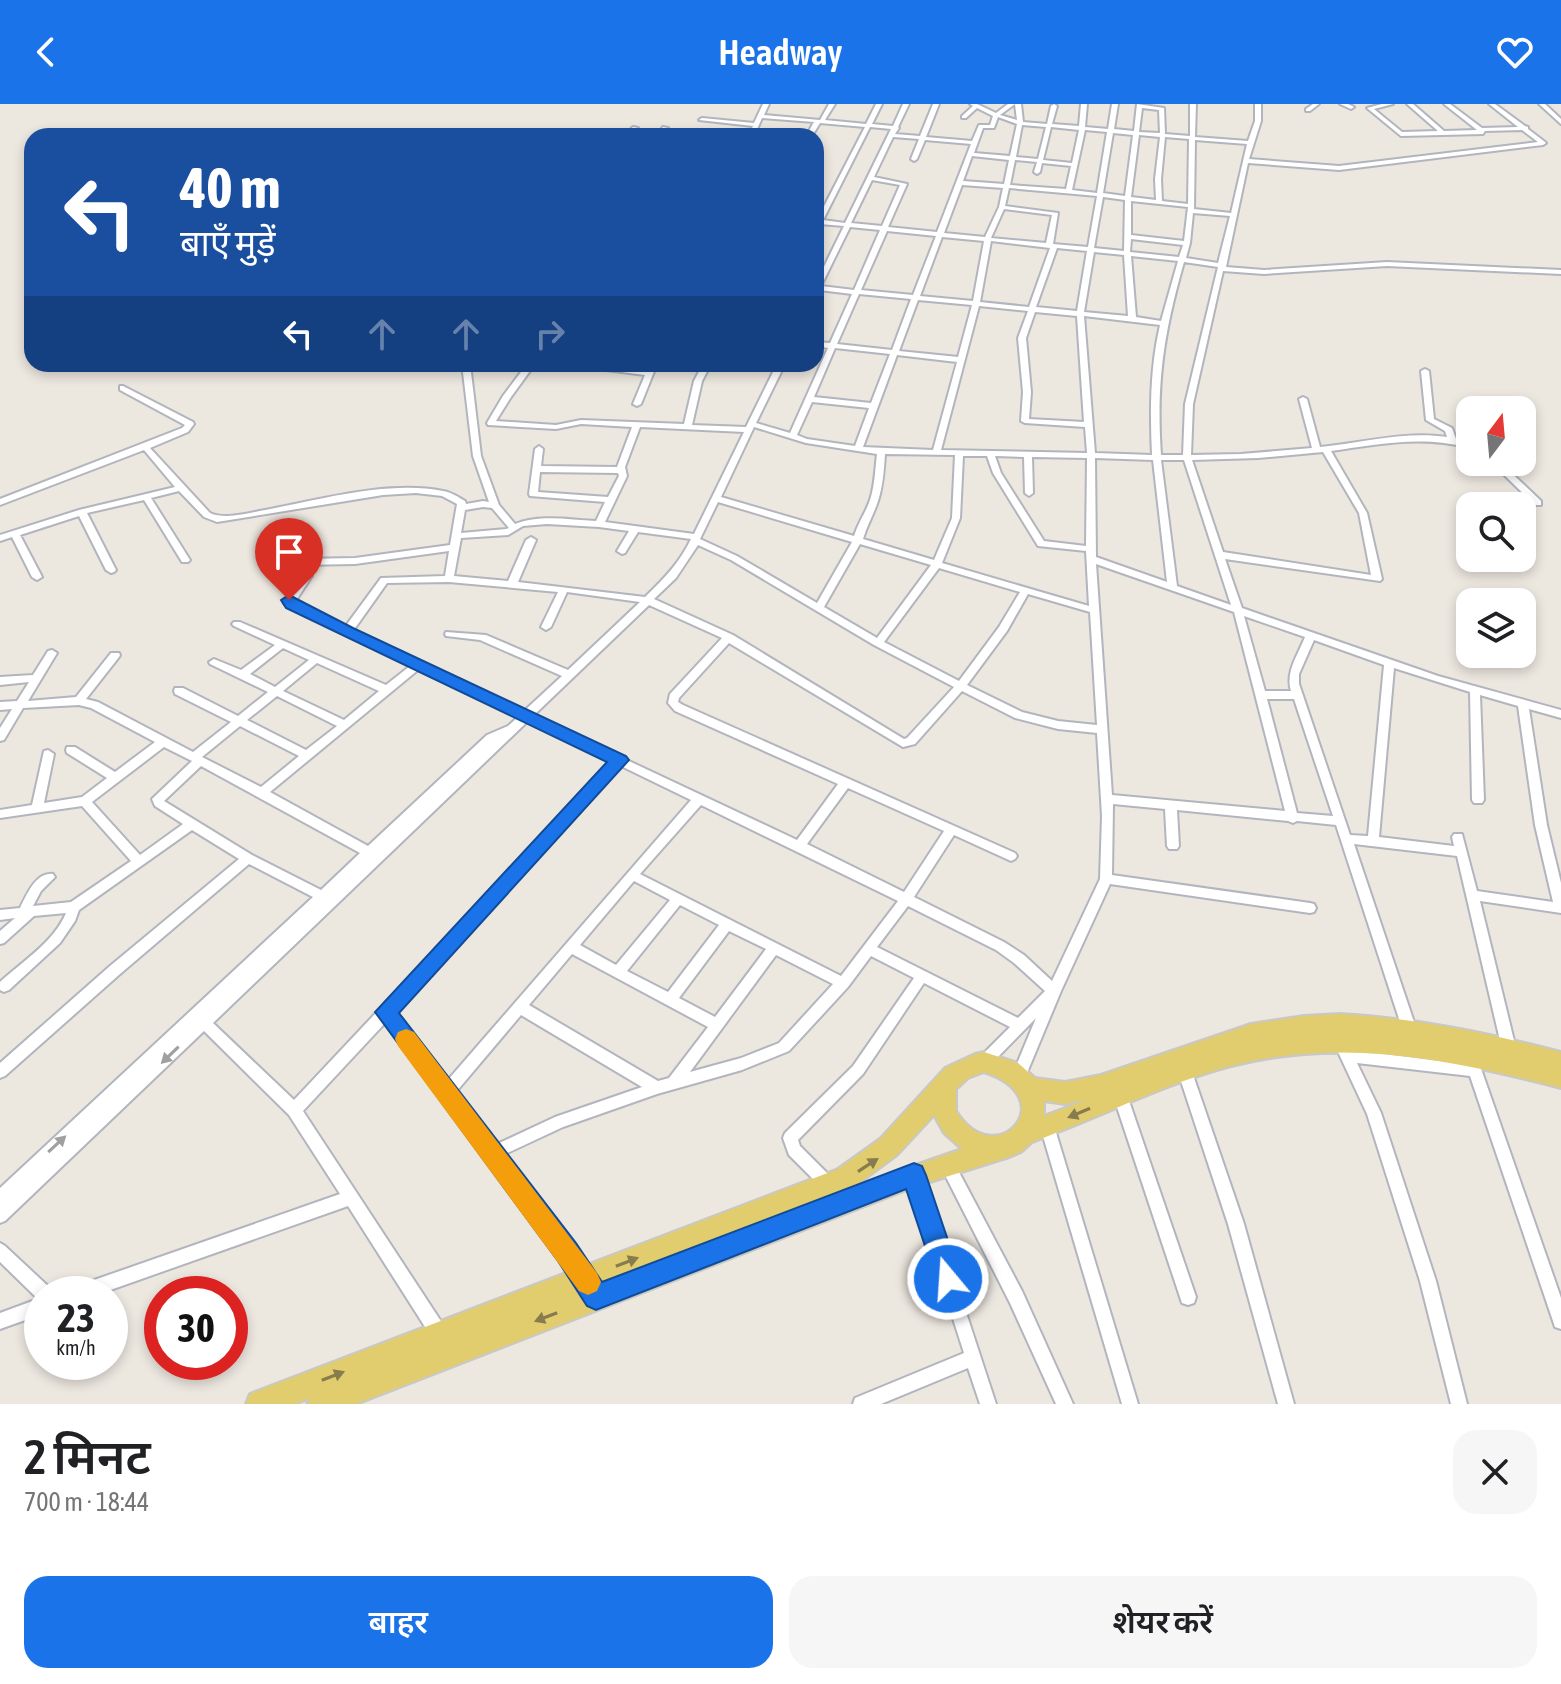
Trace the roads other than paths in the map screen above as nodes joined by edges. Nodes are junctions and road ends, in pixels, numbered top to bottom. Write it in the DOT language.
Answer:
graph roads {
  1 [pos="766,104"];
  2 [pos="832,104"];
  3 [pos="879,104"];
  4 [pos="906,104"];
  5 [pos="936,104"];
  6 [pos="1003,104"];
  7 [pos="1015,104"];
  8 [pos="1084,104"];
  9 [pos="1115,104"];
  10 [pos="1193,104"];
  11 [pos="1258,104"];
  12 [pos="1316,104"];
  13 [pos="1343,104"];
  14 [pos="1390,104"];
  15 [pos="1410,104"];
  16 [pos="1447,104"];
  17 [pos="1492,104"];
  18 [pos="1542,104"];
  19 [pos="974,105"];
  20 [pos="1140,105"];
  21 [pos="1054,106"];
  22 [pos="1351,107"];
  23 [pos="1308,110"];
  24 [pos="986,111"];
  25 [pos="1551,112"];
  26 [pos="1561,113"];
  27 [pos="996,115"];
  28 [pos="760,116"];
  29 [pos="964,117"];
  30 [pos="702,120"];
  31 [pos="820,121"];
  32 [pos="1561,122"];
  33 [pos="1020,123"];
  34 [pos="756,125"];
  35 [pos="1050,125"];
  36 [pos="868,126"];
  37 [pos="755,128"];
  38 [pos="815,128"];
  39 [pos="1526,128"];
  40 [pos="1082,129"];
  41 [pos="1480,130"];
  42 [pos="1111,131"];
  43 [pos="894,132"];
  44 [pos="1135,133"];
  45 [pos="1443,133"];
  46 [pos="1165,136"];
  47 [pos="922,138"];
  48 [pos="1191,138"];
  49 [pos="975,143"];
  50 [pos="1250,143"];
  51 [pos="970,154"];
  52 [pos="914,159"];
  53 [pos="1012,159"];
  54 [pos="1040,161"];
  55 [pos="1247,161"];
  56 [pos="1074,165"];
  57 [pos="1037,172"];
  58 [pos="871,178"];
  59 [pos="961,183"];
  60 [pos="1005,187"];
  61 [pos="1069,191"];
  62 [pos="1098,195"];
  63 [pos="1128,198"];
  64 [pos="1159,202"];
  65 [pos="1002,207"];
  66 [pos="1190,208"];
  67 [pos="824,211"];
  68 [pos="1235,215"];
  69 [pos="824,224"];
  70 [pos="847,224"];
  71 [pos="886,228"];
  72 [pos="941,234"];
  73 [pos="1129,237"];
  74 [pos="988,238"];
  75 [pos="1187,243"];
  76 [pos="1052,245"];
  77 [pos="1092,249"];
  78 [pos="1127,253"];
  79 [pos="1182,260"];
  80 [pos="1223,267"];
  81 [pos="1561,272"];
  82 [pos="824,273"];
  83 [pos="824,289"];
  84 [pos="856,292"];
  85 [pos="913,298"];
  86 [pos="976,305"];
  87 [pos="1031,309"];
  88 [pos="1080,314"];
  89 [pos="1132,319"];
  90 [pos="1165,324"];
  91 [pos="824,345"];
  92 [pos="832,346"];
  93 [pos="893,353"];
  94 [pos="961,360"];
  95 [pos="824,364"];
  96 [pos="1425,371"];
  97 [pos="467,372"];
  98 [pos="526,372"];
  99 [pos="650,372"];
  100 [pos="703,372"];
  101 [pos="777,372"];
  102 [pos="820,372"];
  103 [pos="123,388"];
  104 [pos="808,399"];
  105 [pos="1303,399"];
  106 [pos="637,404"];
  107 [pos="873,406"];
  108 [pos="637,425"];
  109 [pos="1088,425"];
  110 [pos="687,427"];
  111 [pos="750,427"];
  112 [pos="792,437"];
  113 [pos="1452,439"];
  114 [pos="1456,440"];
  115 [pos="145,447"];
  116 [pos="858,448"];
  117 [pos="539,449"];
  118 [pos="1321,450"];
  119 [pos="881,451"];
  120 [pos="936,453"];
  121 [pos="959,454"];
  122 [pos="990,454"];
  123 [pos="1028,455"];
  124 [pos="1091,456"];
  125 [pos="1156,456"];
  126 [pos="1187,458"];
  127 [pos="536,469"];
  128 [pos="622,470"];
  129 [pos="1510,476"];
  130 [pos="181,488"];
  131 [pos="1029,493"];
  132 [pos="146,496"];
  133 [pos="716,498"];
  134 [pos="611,500"];
  135 [pos="0,502"];
  136 [pos="1538,503"];
  137 [pos="495,506"];
  138 [pos="461,508"];
  139 [pos="82,512"];
  140 [pos="599,524"];
  141 [pos="514,528"];
  142 [pos="635,529"];
  143 [pos="15,533"];
  144 [pos="455,536"];
  145 [pos="0,538"];
  146 [pos="696,538"];
  147 [pos="858,539"];
  148 [pos="531,540"];
  149 [pos="452,548"];
  150 [pos="622,551"];
  151 [pos="1091,554"];
  152 [pos="1221,555"];
  153 [pos="185,560"];
  154 [pos="300,562"];
  155 [pos="937,564"];
  156 [pos="111,570"];
  157 [pos="307,576"];
  158 [pos="37,577"];
  159 [pos="449,579"];
  160 [pos="512,584"];
  161 [pos="1173,588"];
  162 [pos="564,589"];
  163 [pos="1025,591"];
  164 [pos="647,600"];
  165 [pos="819,608"];
  166 [pos="1093,610"];
  167 [pos="1238,610"];
  168 [pos="237,624"];
  169 [pos="546,627"];
  170 [pos="347,632"];
  171 [pos="450,634"];
  172 [pos="1311,636"];
  173 [pos="729,637"];
  174 [pos="878,643"];
  175 [pos="282,644"];
  176 [pos="52,653"];
  177 [pos="115,655"];
  178 [pos="316,659"];
  179 [pos="214,662"];
  180 [pos="1389,663"];
  181 [pos="419,664"];
  182 [pos="567,674"];
  183 [pos="242,675"];
  184 [pos="37,678"];
  185 [pos="0,681"];
  186 [pos="961,686"];
  187 [pos="387,690"];
  188 [pos="1475,690"];
  189 [pos="179,691"];
  190 [pos="277,692"];
  191 [pos="1260,695"];
  192 [pos="1296,695"];
  193 [pos="79,701"];
  194 [pos="20,704"];
  195 [pos="1523,704"];
  196 [pos="0,706"];
  197 [pos="1561,714"];
  198 [pos="523,716"];
  199 [pos="239,721"];
  200 [pos="345,725"];
  201 [pos="1100,729"];
  202 [pos="0,737"];
  203 [pos="164,741"];
  204 [pos="71,750"];
  205 [pos="48,754"];
  206 [pos="308,756"];
  207 [pos="197,758"];
  208 [pos="620,760"];
  209 [pos="115,778"];
  210 [pos="845,783"];
  211 [pos="262,793"];
  212 [pos="699,799"];
  213 [pos="1107,799"];
  214 [pos="1478,800"];
  215 [pos="85,801"];
  216 [pos="1171,806"];
  217 [pos="37,808"];
  218 [pos="0,814"];
  219 [pos="1293,819"];
  220 [pos="1340,821"];
  221 [pos="192,824"];
  222 [pos="951,830"];
  223 [pos="1458,837"];
  224 [pos="1346,839"];
  225 [pos="1373,841"];
  226 [pos="799,846"];
  227 [pos="1173,846"];
  228 [pos="1462,852"];
  229 [pos="373,855"];
  230 [pos="1011,856"];
  231 [pos="248,858"];
  232 [pos="139,862"];
  233 [pos="632,875"];
  234 [pos="49,877"];
  235 [pos="1106,879"];
  236 [pos="1472,895"];
  237 [pos="322,896"];
  238 [pos="678,899"];
  239 [pos="906,899"];
  240 [pos="74,907"];
  241 [pos="1310,908"];
  242 [pos="1561,908"];
  243 [pos="27,913"];
  244 [pos="0,915"];
  245 [pos="727,924"];
  246 [pos="0,939"];
  247 [pos="571,947"];
  248 [pos="774,948"];
  249 [pos="869,949"];
  250 [pos="618,972"];
  251 [pos="922,976"];
  252 [pos="843,983"];
  253 [pos="4,986"];
  254 [pos="1054,991"];
  255 [pos="670,1000"];
  256 [pos="520,1007"];
  257 [pos="386,1012"];
  258 [pos="204,1023"];
  259 [pos="717,1025"];
  260 [pos="1019,1025"];
  261 [pos="1410,1031"];
  262 [pos="1340,1042"];
  263 [pos="1509,1049"];
  264 [pos="1471,1055"];
  265 [pos="984,1062"];
  266 [pos="1561,1062"];
  267 [pos="0,1072"];
  268 [pos="1185,1072"];
  269 [pos="1561,1078"];
  270 [pos="947,1082"];
  271 [pos="1024,1082"];
  272 [pos="673,1084"];
  273 [pos="657,1088"];
  274 [pos="447,1092"];
  275 [pos="1120,1095"];
  276 [pos="294,1110"];
  277 [pos="1029,1134"];
  278 [pos="493,1153"];
  279 [pos="946,1163"];
  280 [pos="914,1175"];
  281 [pos="829,1184"];
  282 [pos="352,1197"];
  283 [pos="0,1198"];
  284 [pos="0,1216"];
  285 [pos="0,1251"];
  286 [pos="26,1276"];
  287 [pos="128,1276"];
  288 [pos="591,1287"];
  289 [pos="1188,1297"];
  290 [pos="24,1312"];
  291 [pos="0,1321"];
  292 [pos="1561,1321"];
  293 [pos="440,1335"];
  294 [pos="974,1357"];
  295 [pos="370,1395"];
  296 [pos="260,1404"];
  297 [pos="321,1404"];
  298 [pos="861,1404"];
  299 [pos="988,1404"];
  300 [pos="1065,1404"];
  301 [pos="1130,1404"];
  302 [pos="1286,1404"];
  303 [pos="1459,1404"];
  1 -- 28 [label="street"];
  2 -- 31 [label="street"];
  3 -- 36 [label="street"];
  4 -- 43 [label="street"];
  5 -- 47 [label="street"];
  6 -- 24 [label="street"];
  7 -- 27 [label="street"];
  7 -- 33 [label="street"];
  8 -- 40 [label="street"];
  9 -- 42 [label="street"];
  10 -- 48 [label="street"];
  11 -- 50 [label="street"];
  12 -- 23 [label="street"];
  13 -- 22 [label="street"];
  14 -- 45 [label="street"];
  15 -- 45 [label="street"];
  16 -- 41 [label="street"];
  17 -- 39 [label="street"];
  18 -- 25 [label="street"];
  19 -- 24 [label="street"];
  19 -- 29 [label="street"];
  20 -- 44 [label="street"];
  20 -- 46 [label="street"];
  21 -- 35 [label="street"];
  24 -- 27 [label="street"];
  25 -- 26 [label="street"];
  25 -- 32 [label="street"];
  27 -- 33 [label="street"];
  27 -- 49 [label="street"];
  28 -- 31 [label="street"];
  28 -- 34 [label="street"];
  30 -- 34 [label="street"];
  31 -- 36 [label="street"];
  31 -- 38 [label="street"];
  33 -- 35 [label="street"];
  33 -- 53 [label="street"];
  34 -- 37 [label="street"];
  35 -- 40 [label="street"];
  35 -- 54 [label="street"];
  36 -- 43 [label="street"];
  36 -- 67 [label="street"];
  39 -- 41 [label="street"];
  39 -- 55 [label="street"];
  40 -- 42 [label="street"];
  40 -- 56 [label="street"];
  41 -- 45 [label="street"];
  42 -- 44 [label="street"];
  42 -- 62 [label="street"];
  43 -- 47 [label="street"];
  43 -- 58 [label="street"];
  44 -- 46 [label="street"];
  44 -- 63 [label="street"];
  46 -- 48 [label="street"];
  46 -- 64 [label="street"];
  47 -- 49 [label="street"];
  47 -- 52 [label="street"];
  48 -- 50 [label="street"];
  48 -- 66 [label="street"];
  49 -- 51 [label="street"];
  50 -- 55 [label="street"];
  51 -- 53 [label="street"];
  51 -- 59 [label="street"];
  53 -- 54 [label="street"];
  53 -- 60 [label="street"];
  54 -- 56 [label="street"];
  54 -- 57 [label="street"];
  55 -- 68 [label="street"];
  56 -- 61 [label="street"];
  58 -- 70 [label="street"];
  58 -- 71 [label="street"];
  59 -- 60 [label="street"];
  59 -- 72 [label="street"];
  60 -- 61 [label="street"];
  60 -- 65 [label="street"];
  61 -- 62 [label="street"];
  62 -- 63 [label="street"];
  62 -- 77 [label="street"];
  63 -- 64 [label="street"];
  63 -- 73 [label="street"];
  64 -- 66 [label="street"];
  65 -- 74 [label="street"];
  65 -- 76 [label="street"];
  66 -- 68 [label="street"];
  66 -- 75 [label="street"];
  68 -- 80 [label="street"];
  69 -- 70 [label="street"];
  70 -- 71 [label="street"];
  70 -- 82 [label="street"];
  71 -- 72 [label="street"];
  71 -- 84 [label="street"];
  72 -- 74 [label="street"];
  72 -- 85 [label="street"];
  73 -- 75 [label="street"];
  73 -- 78 [label="street"];
  74 -- 76 [label="street"];
  74 -- 86 [label="street"];
  75 -- 79 [label="street"];
  76 -- 77 [label="street"];
  76 -- 87 [label="street"];
  77 -- 78 [label="street"];
  77 -- 88 [label="street"];
  78 -- 79 [label="street"];
  78 -- 89 [label="street"];
  79 -- 80 [label="street"];
  79 -- 90 [label="street"];
  80 -- 81 [label="street"];
  80 -- 126 [label="street"];
  83 -- 84 [label="street"];
  84 -- 85 [label="street"];
  84 -- 92 [label="street"];
  85 -- 86 [label="street"];
  85 -- 93 [label="street"];
  86 -- 87 [label="street"];
  86 -- 94 [label="street"];
  87 -- 88 [label="street"];
  87 -- 109 [label="street"];
  88 -- 89 [label="street"];
  88 -- 109 [label="street"];
  89 -- 90 [label="street"];
  90 -- 125 [label="street"];
  91 -- 92 [label="street"];
  92 -- 93 [label="street"];
  92 -- 95 [label="street"];
  93 -- 94 [label="street"];
  93 -- 107 [label="street"];
  94 -- 120 [label="street"];
  96 -- 113 [label="street"];
  97 -- 137 [label="street"];
  98 -- 108 [label="street"];
  99 -- 106 [label="street"];
  100 -- 110 [label="street"];
  101 -- 111 [label="street"];
  102 -- 104 [label="street"];
  103 -- 115 [label="street"];
  104 -- 107 [label="street"];
  104 -- 112 [label="street"];
  105 -- 118 [label="street"];
  107 -- 116 [label="street"];
  108 -- 110 [label="street"];
  108 -- 128 [label="street"];
  109 -- 124 [label="street"];
  110 -- 111 [label="street"];
  111 -- 112 [label="street"];
  111 -- 133 [label="street"];
  112 -- 116 [label="street"];
  113 -- 114 [label="street"];
  113 -- 118 [label="street"];
  115 -- 130 [label="street"];
  115 -- 135 [label="street"];
  116 -- 119 [label="street"];
  117 -- 127 [label="street"];
  118 -- 126 [label="street"];
  118 -- 152 [label="street"];
  119 -- 120 [label="street"];
  119 -- 147 [label="street"];
  120 -- 121 [label="street"];
  121 -- 122 [label="street"];
  121 -- 155 [label="street"];
  122 -- 123 [label="street"];
  122 -- 151 [label="street"];
  123 -- 124 [label="street"];
  123 -- 131 [label="street"];
  124 -- 125 [label="street"];
  124 -- 151 [label="street"];
  125 -- 126 [label="street"];
  125 -- 161 [label="street"];
  126 -- 152 [label="street"];
  127 -- 128 [label="street"];
  127 -- 134 [label="street"];
  128 -- 134 [label="street"];
  129 -- 136 [label="street"];
  130 -- 132 [label="street"];
  130 -- 138 [label="street"];
  132 -- 139 [label="street"];
  132 -- 153 [label="street"];
  133 -- 146 [label="street"];
  133 -- 147 [label="street"];
  134 -- 140 [label="street"];
  137 -- 138 [label="street"];
  137 -- 141 [label="street"];
  138 -- 144 [label="street"];
  139 -- 143 [label="street"];
  139 -- 156 [label="street"];
  140 -- 141 [label="street"];
  140 -- 142 [label="street"];
  141 -- 144 [label="street"];
  142 -- 146 [label="street"];
  142 -- 150 [label="street"];
  143 -- 145 [label="street"];
  143 -- 158 [label="street"];
  144 -- 149 [label="street"];
  146 -- 164 [label="street"];
  146 -- 165 [label="street"];
  147 -- 155 [label="street"];
  147 -- 165 [label="street"];
  148 -- 160 [label="street"];
  149 -- 154 [label="street"];
  149 -- 159 [label="street"];
  151 -- 161 [label="street"];
  151 -- 166 [label="street"];
  152 -- 167 [label="street"];
  155 -- 163 [label="street"];
  155 -- 174 [label="street"];
  157 -- 170 [label="street"];
  159 -- 160 [label="street"];
  159 -- 170 [label="street"];
  160 -- 162 [label="street"];
  161 -- 167 [label="street"];
  162 -- 164 [label="street"];
  162 -- 169 [label="street"];
  163 -- 166 [label="street"];
  163 -- 186 [label="street"];
  164 -- 173 [label="street"];
  164 -- 182 [label="street"];
  165 -- 174 [label="street"];
  166 -- 201 [label="street"];
  167 -- 172 [label="street"];
  167 -- 191 [label="street"];
  168 -- 175 [label="street"];
  170 -- 181 [label="street"];
  171 -- 182 [label="street"];
  172 -- 180 [label="street"];
  172 -- 192 [label="street"];
  173 -- 186 [label="street"];
  173 -- 210 [label="street"];
  174 -- 186 [label="street"];
  175 -- 178 [label="street"];
  175 -- 183 [label="street"];
  176 -- 184 [label="street"];
  177 -- 193 [label="street"];
  178 -- 187 [label="street"];
  178 -- 190 [label="street"];
  179 -- 183 [label="street"];
  180 -- 188 [label="street"];
  180 -- 225 [label="street"];
  181 -- 187 [label="street"];
  181 -- 198 [label="street"];
  182 -- 198 [label="street"];
  183 -- 190 [label="street"];
  184 -- 185 [label="street"];
  184 -- 194 [label="street"];
  186 -- 201 [label="street"];
  187 -- 200 [label="street"];
  188 -- 195 [label="street"];
  188 -- 214 [label="street"];
  189 -- 199 [label="street"];
  190 -- 199 [label="street"];
  190 -- 200 [label="street"];
  191 -- 192 [label="street"];
  191 -- 219 [label="street"];
  192 -- 220 [label="street"];
  193 -- 194 [label="street"];
  193 -- 203 [label="street"];
  194 -- 196 [label="street"];
  194 -- 202 [label="street"];
  195 -- 197 [label="street"];
  195 -- 242 [label="street"];
  198 -- 208 [label="street"];
  198 -- 229 [label="street"];
  199 -- 206 [label="street"];
  199 -- 207 [label="street"];
  200 -- 206 [label="street"];
  201 -- 213 [label="street"];
  203 -- 207 [label="street"];
  203 -- 209 [label="street"];
  204 -- 209 [label="street"];
  205 -- 217 [label="street"];
  206 -- 211 [label="street"];
  207 -- 211 [label="street"];
  207 -- 221 [label="street"];
  208 -- 212 [label="street"];
  208 -- 257 [label="street"];
  209 -- 215 [label="street"];
  210 -- 222 [label="street"];
  210 -- 226 [label="street"];
  211 -- 229 [label="street"];
  212 -- 226 [label="street"];
  212 -- 233 [label="street"];
  213 -- 216 [label="street"];
  213 -- 235 [label="street"];
  215 -- 217 [label="street"];
  215 -- 232 [label="street"];
  216 -- 219 [label="street"];
  216 -- 227 [label="street"];
  217 -- 218 [label="street"];
  219 -- 220 [label="street"];
  220 -- 224 [label="street"];
  221 -- 231 [label="street"];
  221 -- 232 [label="street"];
  222 -- 230 [label="street"];
  222 -- 239 [label="street"];
  223 -- 228 [label="street"];
  224 -- 225 [label="street"];
  224 -- 261 [label="street"];
  225 -- 228 [label="street"];
  226 -- 239 [label="street"];
  228 -- 236 [label="street"];
  229 -- 237 [label="street"];
  229 -- 258 [label="street"];
  231 -- 237 [label="street"];
  231 -- 267 [label="street"];
  232 -- 240 [label="street"];
  233 -- 238 [label="street"];
  233 -- 247 [label="street"];
  234 -- 243 [label="street"];
  235 -- 241 [label="street"];
  235 -- 254 [label="street"];
  236 -- 242 [label="street"];
  236 -- 263 [label="street"];
  283 -- 237 [label="street, one-way"];
  238 -- 245 [label="street"];
  238 -- 250 [label="street"];
  239 -- 249 [label="street"];
  239 -- 254 [label="street"];
  240 -- 243 [label="street"];
  240 -- 253 [label="street"];
  243 -- 244 [label="street"];
  243 -- 246 [label="street"];
  245 -- 248 [label="street"];
  245 -- 255 [label="street"];
  247 -- 250 [label="street"];
  247 -- 256 [label="street"];
  248 -- 252 [label="street"];
  248 -- 259 [label="street"];
  249 -- 251 [label="street"];
  249 -- 252 [label="street"];
  250 -- 255 [label="street"];
  251 -- 260 [label="street"];
  251 -- 281 [label="street"];
  252 -- 272 [label="street"];
  254 -- 260 [label="street"];
  254 -- 271 [label="street"];
  255 -- 259 [label="street"];
  256 -- 273 [label="street"];
  256 -- 274 [label="street"];
  257 -- 274 [label="street"];
  257 -- 276 [label="street"];
  258 -- 276 [label="street"];
  258 -- 284 [label="street, one-way"];
  259 -- 272 [label="street"];
  260 -- 265 [label="street"];
  261 -- 262 [label="main road"];
  261 -- 264 [label="main road"];
  262 -- 264 [label="main road"];
  262 -- 268 [label="main road"];
  262 -- 271 [label="main road"];
  262 -- 303 [label="street"];
  263 -- 264 [label="main road"];
  263 -- 266 [label="main road"];
  264 -- 269 [label="main road"];
  264 -- 292 [label="street"];
  265 -- 270 [label="main road"];
  265 -- 271 [label="main road"];
  268 -- 275 [label="main road"];
  268 -- 302 [label="street"];
  270 -- 277 [label="main road"];
  281 -- 270 [label="main road, one-way"];
  271 -- 277 [label="main road"];
  272 -- 273 [label="street"];
  273 -- 278 [label="street"];
  274 -- 278 [label="street"];
  275 -- 277 [label="main road, one-way"];
  275 -- 289 [label="street"];
  276 -- 282 [label="street"];
  277 -- 279 [label="main road"];
  277 -- 301 [label="street"];
  278 -- 288 [label="street"];
  279 -- 280 [label="main road"];
  279 -- 300 [label="street"];
  280 -- 288 [label="main road"];
  280 -- 294 [label="street"];
  288 -- 281 [label="main road, one-way"];
  282 -- 287 [label="street"];
  282 -- 293 [label="street"];
  285 -- 286 [label="street"];
  288 -- 293 [label="main road"];
  288 -- 295 [label="main road, one-way"];
  290 -- 291 [label="street"];
  296 -- 293 [label="main road, one-way"];
  294 -- 298 [label="street"];
  294 -- 299 [label="street"];
  295 -- 297 [label="main road"];
}
